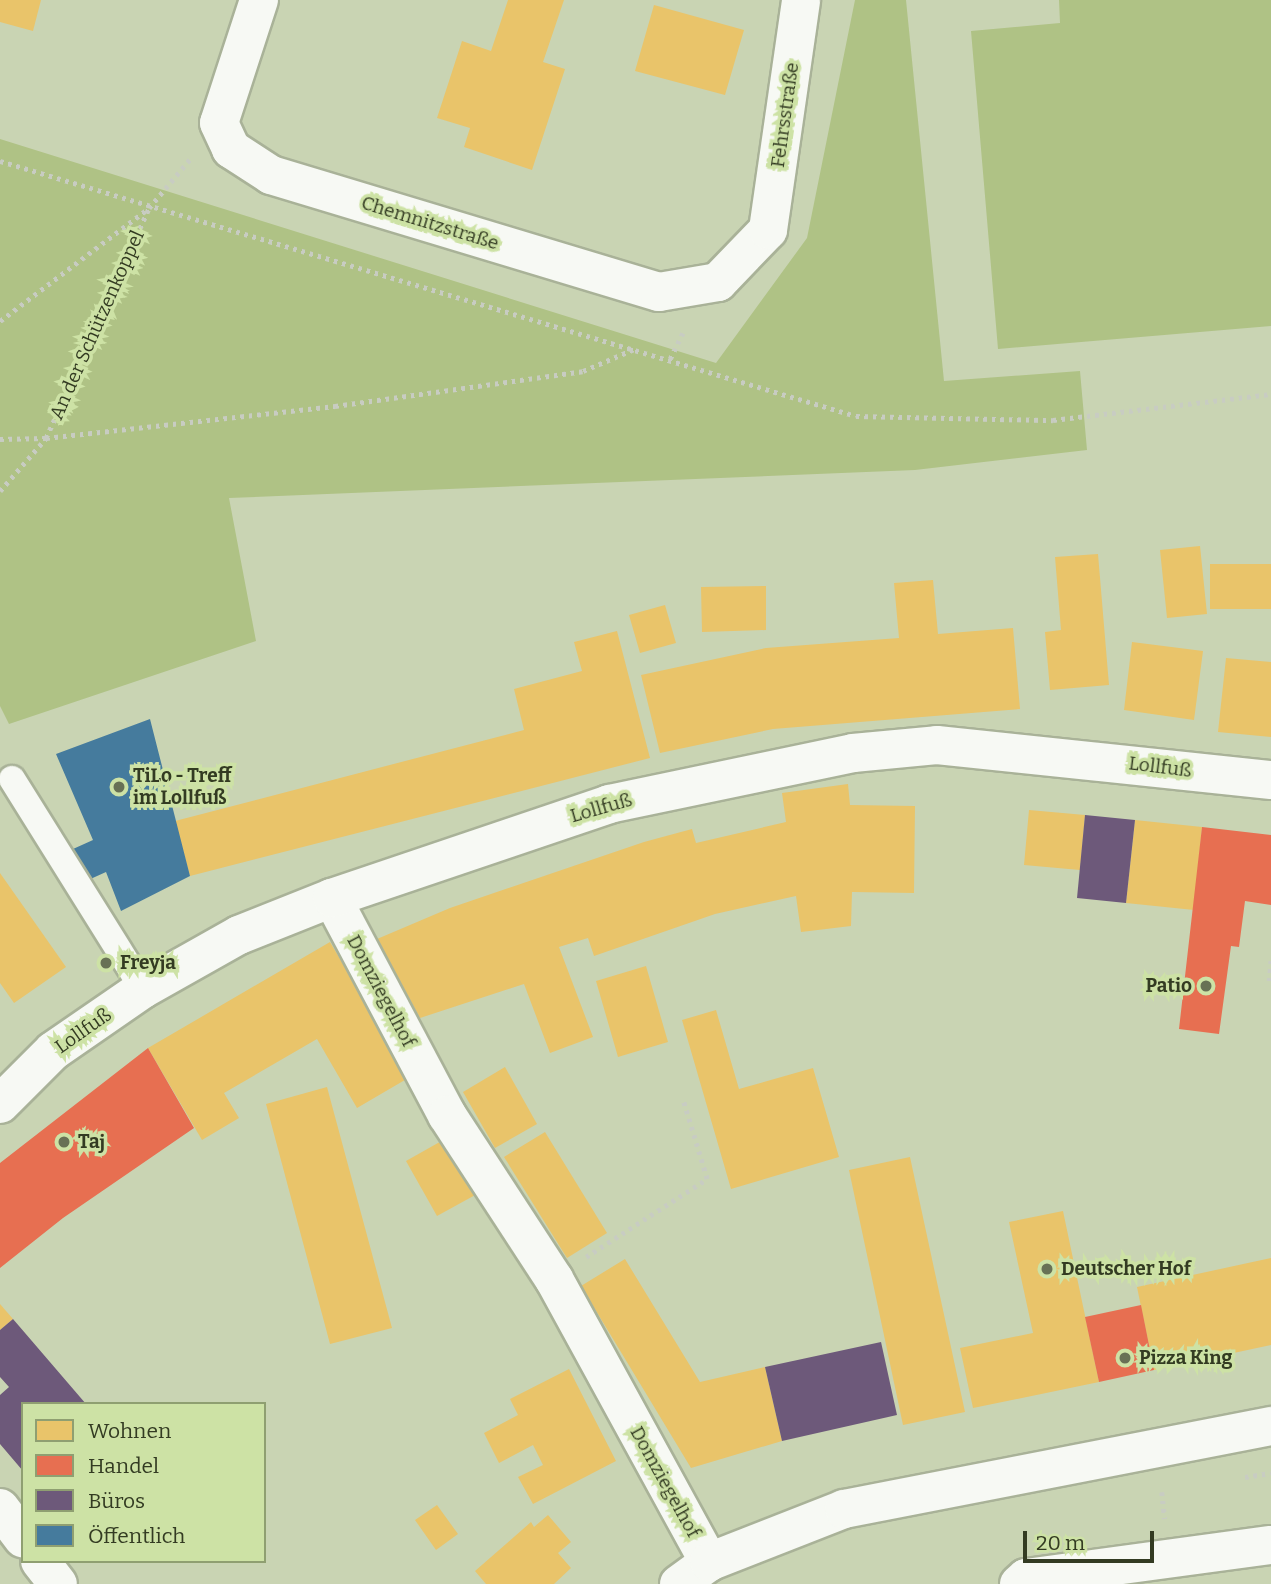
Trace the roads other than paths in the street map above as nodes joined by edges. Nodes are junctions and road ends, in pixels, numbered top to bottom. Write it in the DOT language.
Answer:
graph roads {
  1 [pos="260,0"];
  2 [pos="801,0"];
  3 [pos="768,230"];
  4 [pos="12,779"];
  5 [pos="1271,780"];
  6 [pos="332,898"];
  7 [pos="143,989"];
  8 [pos="0,1104"];
  9 [pos="1271,1426"];
  10 [pos="0,1508"];
  11 [pos="21,1535"];
  12 [pos="1271,1545"];
  13 [pos="42,1563"];
  14 [pos="694,1573"];
  15 [pos="58,1584"];
  16 [pos="1019,1584"];
  1 -- 3 [label="street, Chemnitzstraße"];
  2 -- 3 [label="street, Fehrsstraße"];
  4 -- 7 [label="lane"];
  5 -- 6 [label="street, Lollfuß"];
  6 -- 7 [label="street, Lollfuß"];
  6 -- 14 [label="street, Domziegelhof"];
  7 -- 8 [label="street, Lollfuß"];
  9 -- 14 [label="street, Domziegelhof"];
  10 -- 11 [label="street"];
  12 -- 16 [label="street"];
  13 -- 15 [label="street"];
}
